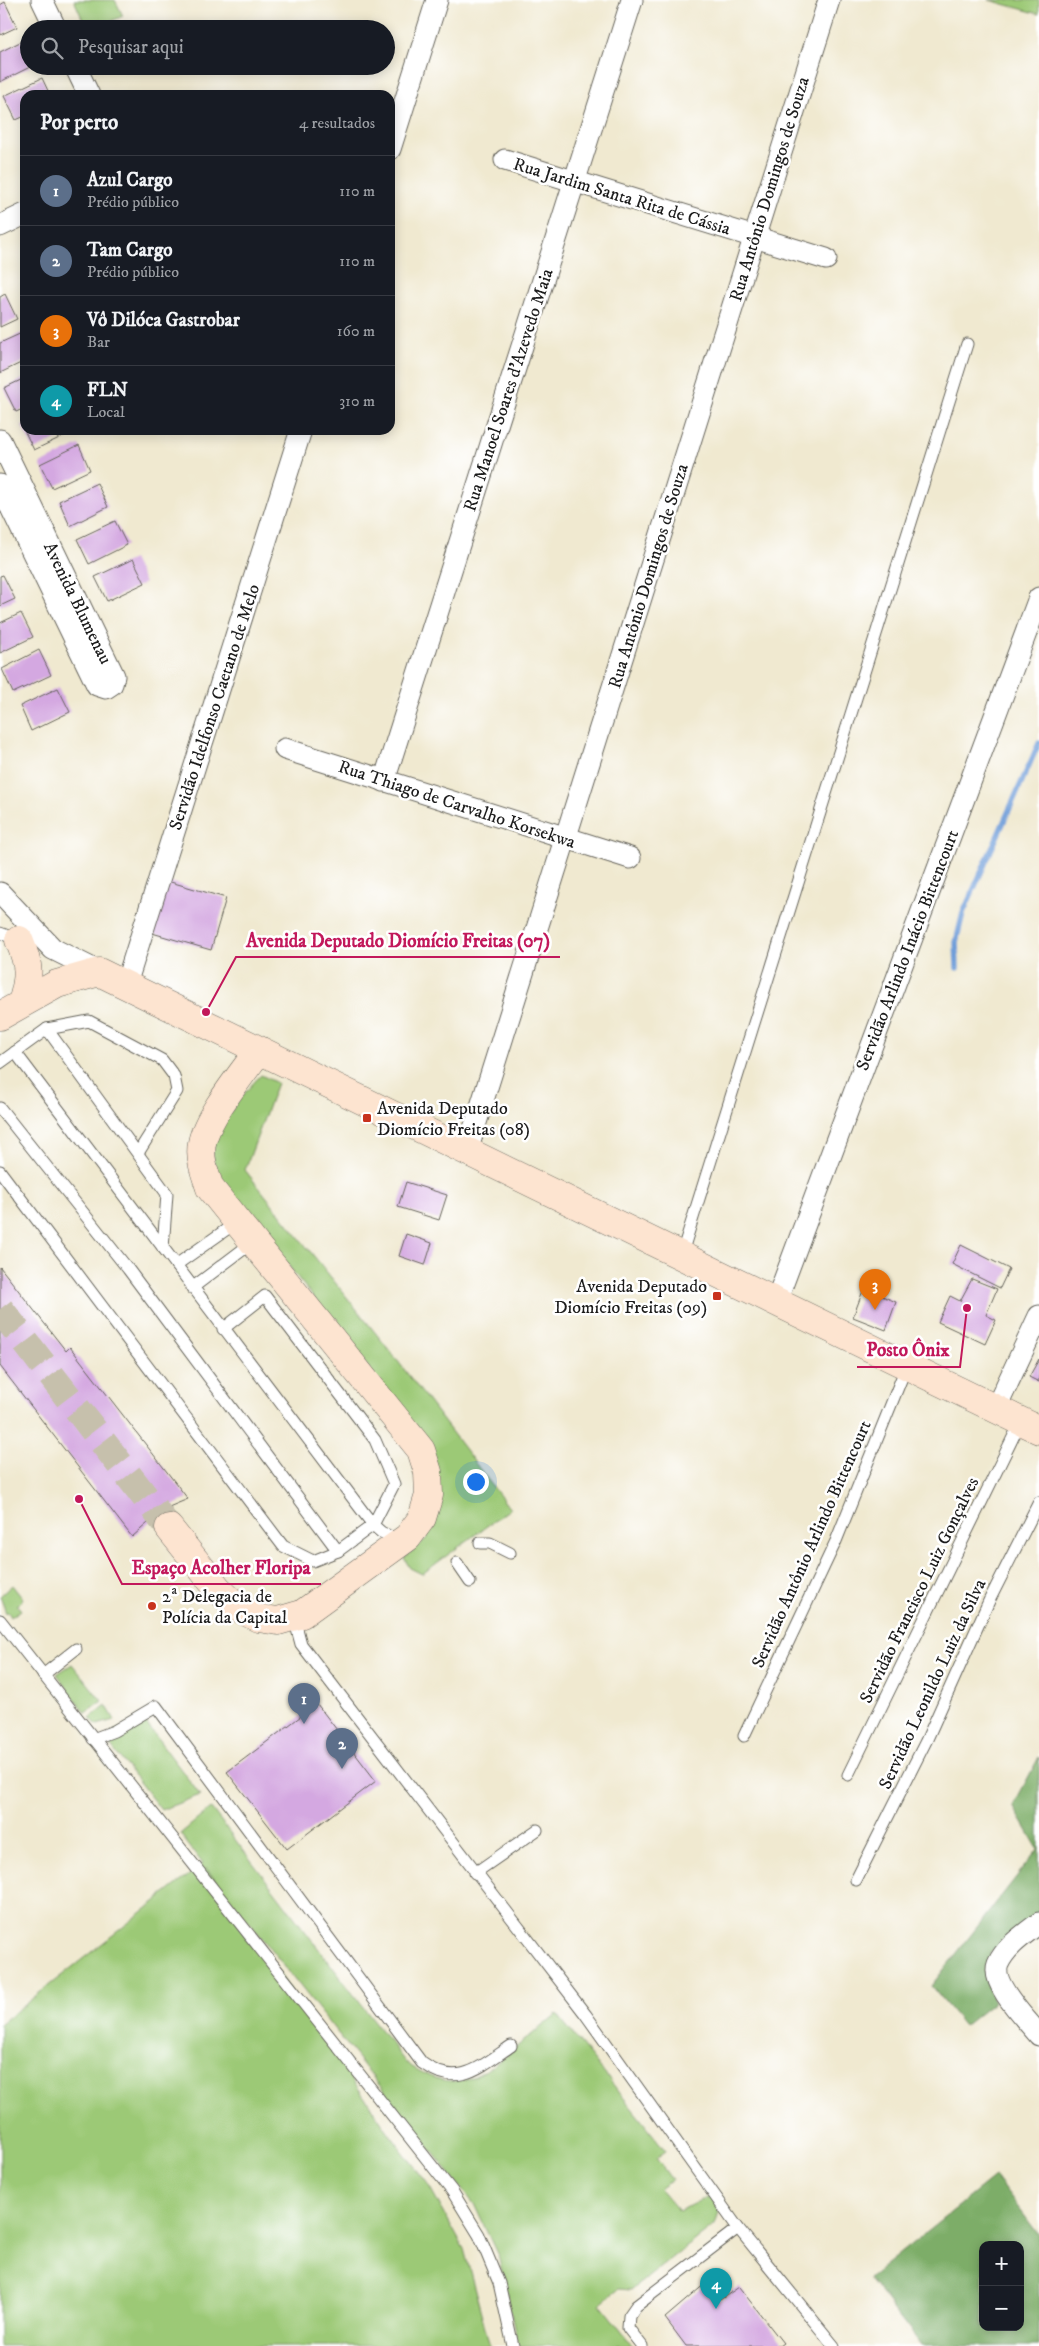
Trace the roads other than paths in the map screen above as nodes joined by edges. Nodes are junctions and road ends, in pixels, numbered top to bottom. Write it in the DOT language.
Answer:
graph roads {
  1 [pos="42,0"];
  2 [pos="437,0"];
  3 [pos="632,0"];
  4 [pos="829,0"];
  5 [pos="52,20"];
  6 [pos="79,75"];
  7 [pos="86,90"];
  8 [pos="395,133"];
  9 [pos="505,160"];
  10 [pos="574,182"];
  11 [pos="20,216"];
  12 [pos="0,226"];
  13 [pos="754,238"];
  14 [pos="826,259"];
  15 [pos="966,344"];
  16 [pos="299,435"];
  17 [pos="0,440"];
  18 [pos="0,485"];
  19 [pos="1039,598"];
  20 [pos="285,750"];
  21 [pos="384,781"];
  22 [pos="565,838"];
  23 [pos="630,858"];
  24 [pos="0,892"];
  25 [pos="0,905"];
  26 [pos="15,931"];
  27 [pos="99,972"];
  28 [pos="126,984"];
  29 [pos="11,1009"];
  30 [pos="48,1028"];
  31 [pos="259,1050"];
  32 [pos="14,1052"];
  33 [pos="0,1063"];
  34 [pos="0,1108"];
  35 [pos="467,1152"];
  36 [pos="138,1153"];
  37 [pos="0,1171"];
  38 [pos="245,1232"];
  39 [pos="163,1248"];
  40 [pos="681,1256"];
  41 [pos="176,1265"];
  42 [pos="192,1288"];
  43 [pos="776,1302"];
  44 [pos="1039,1316"];
  45 [pos="223,1329"];
  46 [pos="907,1365"];
  47 [pos="996,1408"];
  48 [pos="1030,1426"];
  49 [pos="1039,1502"];
  50 [pos="373,1525"];
  51 [pos="169,1528"];
  52 [pos="401,1542"];
  53 [pos="480,1543"];
  54 [pos="338,1551"];
  55 [pos="510,1553"];
  56 [pos="457,1563"];
  57 [pos="470,1582"];
  58 [pos="302,1614"];
  59 [pos="0,1620"];
  60 [pos="76,1649"];
  61 [pos="43,1675"];
  62 [pos="744,1736"];
  63 [pos="93,1739"];
  64 [pos="848,1775"];
  65 [pos="537,1830"];
  66 [pos="475,1873"];
  67 [pos="856,1880"];
  68 [pos="1039,1923"];
  69 [pos="1039,2035"];
  70 [pos="511,2046"];
  71 [pos="738,2228"];
  72 [pos="513,2346"];
  73 [pos="642,2346"];
  74 [pos="834,2346"];
  1 -- 5 [label="street"];
  2 -- 8 [label="street"];
  3 -- 10 [label="street, Rua Manoel Soares d'Azevedo Maia"];
  4 -- 13 [label="street, Rua Antônio Domingos de Souza"];
  6 -- 7 [label="street"];
  9 -- 10 [label="street, Rua Jardim Santa Rita de Cássia"];
  10 -- 13 [label="street, Rua Jardim Santa Rita de Cássia"];
  10 -- 21 [label="street, Rua Manoel Soares d'Azevedo Maia"];
  11 -- 12 [label="street"];
  13 -- 14 [label="street, Rua Jardim Santa Rita de Cássia"];
  13 -- 22 [label="street, Rua Antônio Domingos de Souza"];
  15 -- 40 [label="lane"];
  16 -- 28 [label="street, Servidão Idelfonso Caetano de Melo"];
  17 -- 18 [label="street, Avenida Blumenau"];
  19 -- 43 [label="street, Servidão Arlindo Inácio Bittencourt"];
  20 -- 21 [label="street, Rua Thiago de Carvalho Korsekwa"];
  21 -- 22 [label="street, Rua Thiago de Carvalho Korsekwa"];
  22 -- 23 [label="street, Rua Thiago de Carvalho Korsekwa"];
  22 -- 35 [label="street, Rua Antônio Domingos de Souza"];
  24 -- 26 [label="street"];
  25 -- 26 [label="street"];
  26 -- 27 [label="street"];
  26 -- 29 [label="street"];
  27 -- 28 [label="street"];
  27 -- 29 [label="street"];
  28 -- 31 [label="street"];
  30 -- 32 [label="lane"];
  30 -- 36 [label="lane"];
  30 -- 36 [label="lane"];
  31 -- 35 [label="street"];
  31 -- 38 [label="street"];
  32 -- 33 [label="lane"];
  32 -- 39 [label="lane"];
  34 -- 54 [label="lane"];
  35 -- 40 [label="street"];
  36 -- 39 [label="lane"];
  37 -- 54 [label="lane"];
  38 -- 41 [label="lane"];
  38 -- 42 [label="lane"];
  38 -- 52 [label="street"];
  39 -- 41 [label="lane"];
  40 -- 43 [label="street"];
  41 -- 42 [label="lane"];
  42 -- 45 [label="lane"];
  43 -- 46 [label="street"];
  44 -- 47 [label="street"];
  45 -- 50 [label="lane"];
  45 -- 50 [label="lane"];
  46 -- 47 [label="street"];
  46 -- 62 [label="lane, Servidão Antônio Arlindo Bittencourt"];
  47 -- 48 [label="street"];
  48 -- 64 [label="lane, Servidão Francisco Luiz Gonçalves"];
  49 -- 67 [label="lane, Servidão Leonildo Luiz da Silva"];
  50 -- 52 [label="lane"];
  50 -- 54 [label="lane"];
  51 -- 58 [label="street"];
  52 -- 58 [label="street"];
  53 -- 55 [label="lane"];
  56 -- 57 [label="lane"];
  58 -- 66 [label="lane"];
  59 -- 61 [label="lane"];
  60 -- 61 [label="lane"];
  61 -- 63 [label="lane"];
  63 -- 70 [label="lane"];
  63 -- 72 [label="lane"];
  65 -- 66 [label="lane"];
  66 -- 71 [label="lane"];
  68 -- 69 [label="street"];
  71 -- 73 [label="lane"];
  71 -- 74 [label="lane"];
}
